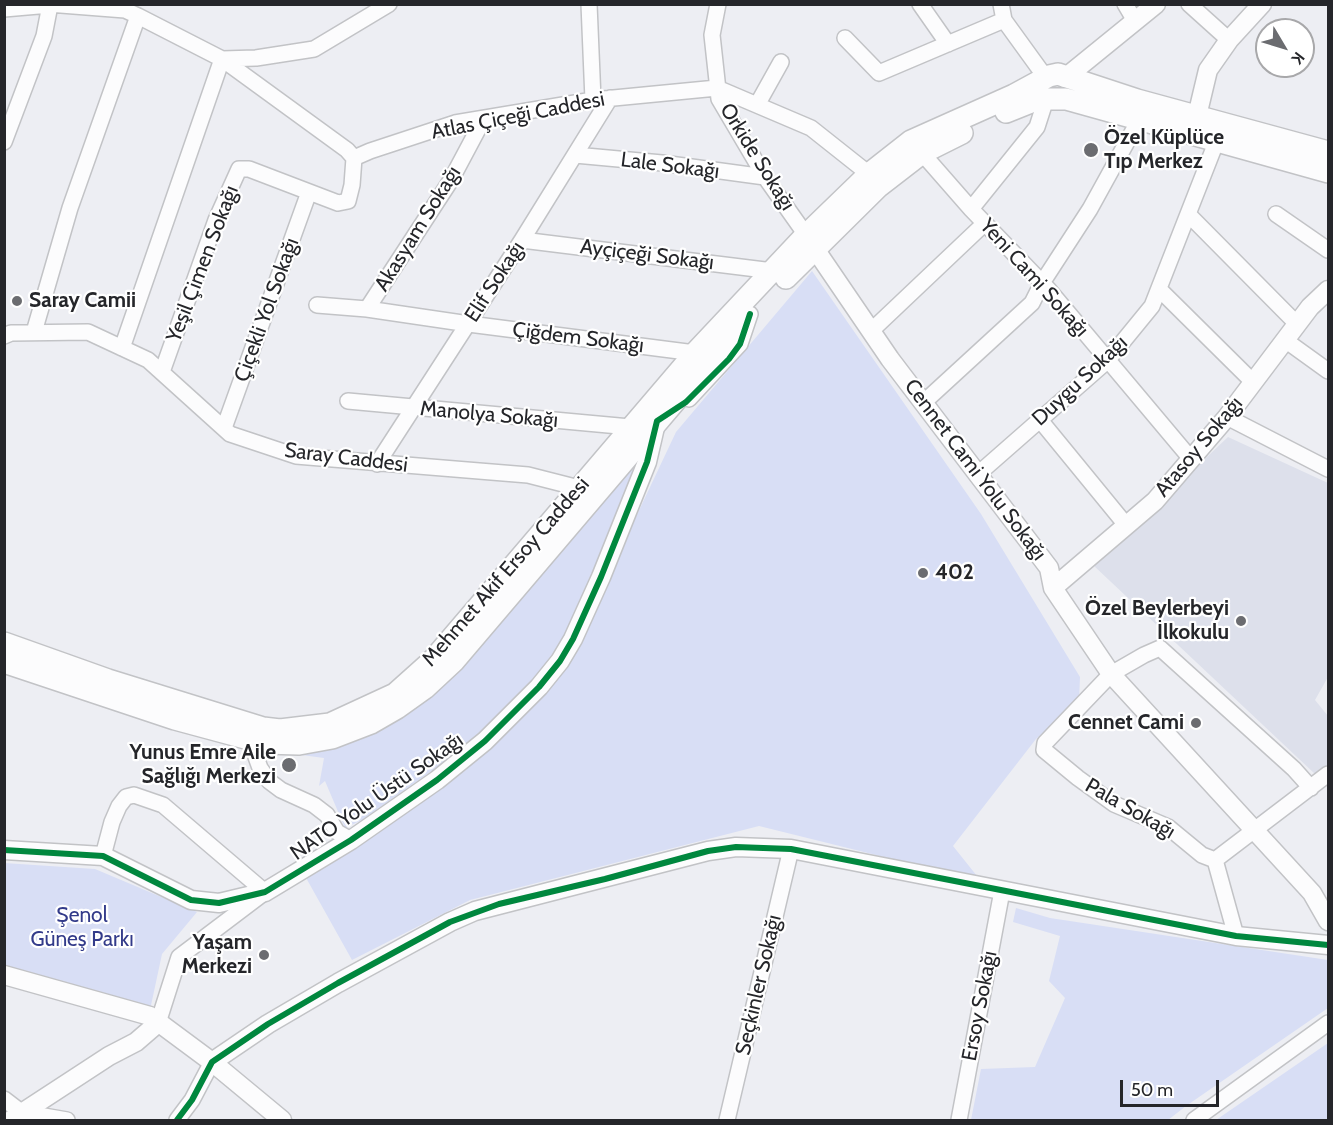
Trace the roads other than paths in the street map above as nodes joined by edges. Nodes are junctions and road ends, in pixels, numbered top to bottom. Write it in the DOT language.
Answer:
graph roads {
  1 [pos="389,4"];
  2 [pos="589,4"];
  3 [pos="718,4"];
  4 [pos="920,4"];
  5 [pos="1125,4"];
  6 [pos="1156,4"];
  7 [pos="1189,4"];
  8 [pos="1262,4"];
  9 [pos="49,5"];
  10 [pos="4,9"];
  11 [pos="1002,12"];
  12 [pos="138,16"];
  13 [pos="1135,21"];
  14 [pos="845,38"];
  15 [pos="1229,40"];
  16 [pos="948,44"];
  17 [pos="222,59"];
  18 [pos="781,62"];
  19 [pos="717,88"];
  20 [pos="1056,88"];
  21 [pos="610,98"];
  22 [pos="593,100"];
  23 [pos="757,105"];
  24 [pos="1197,116"];
  25 [pos="484,118"];
  26 [pos="1139,120"];
  27 [pos="1217,140"];
  28 [pos="4,142"];
  29 [pos="916,147"];
  30 [pos="1329,152"];
  31 [pos="575,155"];
  32 [pos="354,158"];
  33 [pos="1329,172"];
  34 [pos="765,177"];
  35 [pos="874,181"];
  36 [pos="309,192"];
  37 [pos="971,209"];
  38 [pos="1188,214"];
  39 [pos="1276,214"];
  40 [pos="986,224"];
  41 [pos="522,240"];
  42 [pos="811,242"];
  43 [pos="1329,250"];
  44 [pos="772,271"];
  45 [pos="1042,283"];
  46 [pos="1159,289"];
  47 [pos="1329,290"];
  48 [pos="317,305"];
  49 [pos="368,309"];
  50 [pos="469,324"];
  51 [pos="1297,324"];
  52 [pos="871,331"];
  53 [pos="34,333"];
  54 [pos="7,334"];
  55 [pos="1285,340"];
  56 [pos="122,348"];
  57 [pos="695,353"];
  58 [pos="1107,361"];
  59 [pos="1329,371"];
  60 [pos="162,372"];
  61 [pos="1253,382"];
  62 [pos="348,401"];
  63 [pos="923,403"];
  64 [pos="413,408"];
  65 [pos="651,416"];
  66 [pos="1227,417"];
  67 [pos="1040,420"];
  68 [pos="630,427"];
  69 [pos="224,429"];
  70 [pos="1191,459"];
  71 [pos="378,464"];
  72 [pos="1329,469"];
  73 [pos="977,474"];
  74 [pos="586,492"];
  75 [pos="1126,525"];
  76 [pos="1053,588"];
  77 [pos="4,643"];
  78 [pos="4,662"];
  79 [pos="1111,674"];
  80 [pos="264,736"];
  81 [pos="1329,774"];
  82 [pos="1311,788"];
  83 [pos="1254,832"];
  84 [pos="351,840"];
  85 [pos="791,849"];
  86 [pos="4,850"];
  87 [pos="103,856"];
  88 [pos="1215,860"];
  89 [pos="1002,891"];
  90 [pos="265,892"];
  91 [pos="1326,912"];
  92 [pos="1236,936"];
  93 [pos="1329,945"];
  94 [pos="4,975"];
  95 [pos="4,985"];
  96 [pos="158,1023"];
  97 [pos="1329,1023"];
  98 [pos="212,1062"];
  99 [pos="4,1099"];
  100 [pos="16,1116"];
  101 [pos="67,1120"];
  102 [pos="177,1120"];
  103 [pos="282,1120"];
  104 [pos="727,1120"];
  105 [pos="959,1120"];
  106 [pos="1194,1120"];
  1 -- 17 [label="street"];
  2 -- 22 [label="street"];
  3 -- 19 [label="street, Orkide Sokağı"];
  4 -- 16 [label="street"];
  5 -- 13 [label="street"];
  6 -- 13 [label="street"];
  7 -- 15 [label="street"];
  8 -- 15 [label="street"];
  9 -- 10 [label="street"];
  9 -- 12 [label="street"];
  9 -- 28 [label="street"];
  11 -- 16 [label="street"];
  11 -- 20 [label="street"];
  12 -- 17 [label="street"];
  12 -- 53 [label="street"];
  13 -- 20 [label="street"];
  14 -- 16 [label="street"];
  15 -- 24 [label="street"];
  17 -- 32 [label="street"];
  17 -- 56 [label="street"];
  18 -- 23 [label="street"];
  19 -- 21 [label="street, Atlas Çiçeği Caddesi"];
  19 -- 23 [label="street, Atlas Çiçeği Caddesi"];
  19 -- 34 [label="street, Orkide Sokağı"];
  20 -- 24 [label="main road"];
  20 -- 26 [label="main road"];
  20 -- 29 [label="main road, Mehmet Akif Ersoy Caddesi"];
  20 -- 37 [label="street"];
  21 -- 22 [label="street, Atlas Çiçeği Caddesi"];
  21 -- 31 [label="street, Elif Sokağı"];
  22 -- 25 [label="street, Atlas Çiçeği Caddesi"];
  23 -- 35 [label="street, Atlas Çiçeği Caddesi"];
  24 -- 30 [label="main road"];
  25 -- 32 [label="street, Atlas Çiçeği Caddesi"];
  25 -- 49 [label="street, Akasyam Sokağı"];
  26 -- 27 [label="main road"];
  26 -- 45 [label="street"];
  27 -- 33 [label="main road"];
  27 -- 38 [label="street, Duygu Sokağı"];
  29 -- 35 [label="main road, Mehmet Akif Ersoy Caddesi"];
  29 -- 37 [label="street, Yeni Cami Sokağı"];
  31 -- 34 [label="street, Lale Sokağı"];
  31 -- 41 [label="street, Elif Sokağı"];
  32 -- 36 [label="street, Yeşil Çimen Sokağı"];
  34 -- 42 [label="street, Orkide Sokağı"];
  35 -- 42 [label="main road, Mehmet Akif Ersoy Caddesi"];
  36 -- 60 [label="street, Yeşil Çimen Sokağı"];
  36 -- 69 [label="street, Çiçekli Yol Sokağı"];
  37 -- 40 [label="street, Yeni Cami Sokağı"];
  38 -- 46 [label="street, Duygu Sokağı"];
  38 -- 51 [label="street"];
  39 -- 43 [label="street"];
  40 -- 45 [label="street, Yeni Cami Sokağı"];
  40 -- 52 [label="street"];
  41 -- 44 [label="street, Ayçiçeği Sokağı"];
  41 -- 50 [label="street, Elif Sokağı"];
  42 -- 44 [label="main road, Mehmet Akif Ersoy Caddesi"];
  42 -- 52 [label="street, Cennet Cami Yolu Sokağı"];
  42 -- 65 [label="main road, Mehmet Akif Ersoy Caddesi"];
  44 -- 57 [label="main road, Mehmet Akif Ersoy Caddesi"];
  45 -- 58 [label="street, Yeni Cami Sokağı"];
  45 -- 63 [label="street"];
  46 -- 58 [label="street, Duygu Sokağı"];
  46 -- 61 [label="street"];
  47 -- 51 [label="street, Atasoy Sokağı"];
  48 -- 49 [label="street, Çiğdem Sokağı"];
  49 -- 50 [label="street, Çiğdem Sokağı"];
  50 -- 57 [label="street, Çiğdem Sokağı"];
  50 -- 64 [label="street, Elif Sokağı"];
  51 -- 55 [label="street, Atasoy Sokağı"];
  52 -- 63 [label="street, Cennet Cami Yolu Sokağı"];
  53 -- 54 [label="street, Saray Caddesi"];
  53 -- 56 [label="street, Saray Caddesi"];
  55 -- 59 [label="street"];
  55 -- 61 [label="street, Atasoy Sokağı"];
  56 -- 60 [label="street, Saray Caddesi"];
  57 -- 65 [label="main road, Mehmet Akif Ersoy Caddesi"];
  58 -- 67 [label="street, Duygu Sokağı"];
  58 -- 70 [label="street, Yeni Cami Sokağı"];
  60 -- 69 [label="street, Saray Caddesi"];
  61 -- 66 [label="street, Atasoy Sokağı"];
  62 -- 64 [label="street, Manolya Sokağı"];
  63 -- 73 [label="street, Cennet Cami Yolu Sokağı"];
  64 -- 68 [label="street, Manolya Sokağı"];
  64 -- 71 [label="street, Elif Sokağı"];
  65 -- 68 [label="main road, Mehmet Akif Ersoy Caddesi"];
  65 -- 74 [label="main road, Mehmet Akif Ersoy Caddesi"];
  65 -- 84 [label="street, NATO Yolu Üstü Sokağı"];
  66 -- 70 [label="street, Atasoy Sokağı"];
  66 -- 72 [label="street"];
  67 -- 73 [label="street, Duygu Sokağı"];
  67 -- 75 [label="street"];
  68 -- 74 [label="main road, Mehmet Akif Ersoy Caddesi"];
  69 -- 71 [label="street, Saray Caddesi"];
  70 -- 75 [label="street, Atasoy Sokağı"];
  71 -- 74 [label="street, Saray Caddesi"];
  73 -- 76 [label="street, Cennet Cami Yolu Sokağı"];
  74 -- 80 [label="main road, Mehmet Akif Ersoy Caddesi"];
  75 -- 76 [label="street, Atasoy Sokağı"];
  76 -- 79 [label="street, Cennet Cami Yolu Sokağı"];
  77 -- 80 [label="main road, Mehmet Akif Ersoy Caddesi"];
  78 -- 80 [label="main road, Mehmet Akif Ersoy Caddesi"];
  79 -- 82 [label="street"];
  79 -- 83 [label="street, Cennet Cami Yolu Sokağı"];
  79 -- 88 [label="street, Pala Sokağı"];
  80 -- 84 [label="street"];
  81 -- 82 [label="street"];
  82 -- 83 [label="street"];
  83 -- 88 [label="street"];
  83 -- 91 [label="street, Cennet Cami Yolu Sokağı"];
  84 -- 90 [label="street, NATO Yolu Üstü Sokağı"];
  85 -- 89 [label="street"];
  85 -- 98 [label="street"];
  85 -- 104 [label="street, Seçkinler Sokağı"];
  86 -- 87 [label="street, NATO Yolu Üstü Sokağı"];
  87 -- 90 [label="street, NATO Yolu Üstü Sokağı"];
  87 -- 90 [label="street"];
  88 -- 92 [label="street"];
  89 -- 92 [label="street"];
  89 -- 105 [label="street, Ersoy Sokağı"];
  90 -- 96 [label="street"];
  92 -- 93 [label="street"];
  94 -- 96 [label="street"];
  95 -- 96 [label="street"];
  96 -- 98 [label="street"];
  96 -- 100 [label="street"];
  97 -- 106 [label="street"];
  98 -- 102 [label="street"];
  98 -- 103 [label="street"];
  99 -- 100 [label="street"];
  100 -- 101 [label="street"];
}
